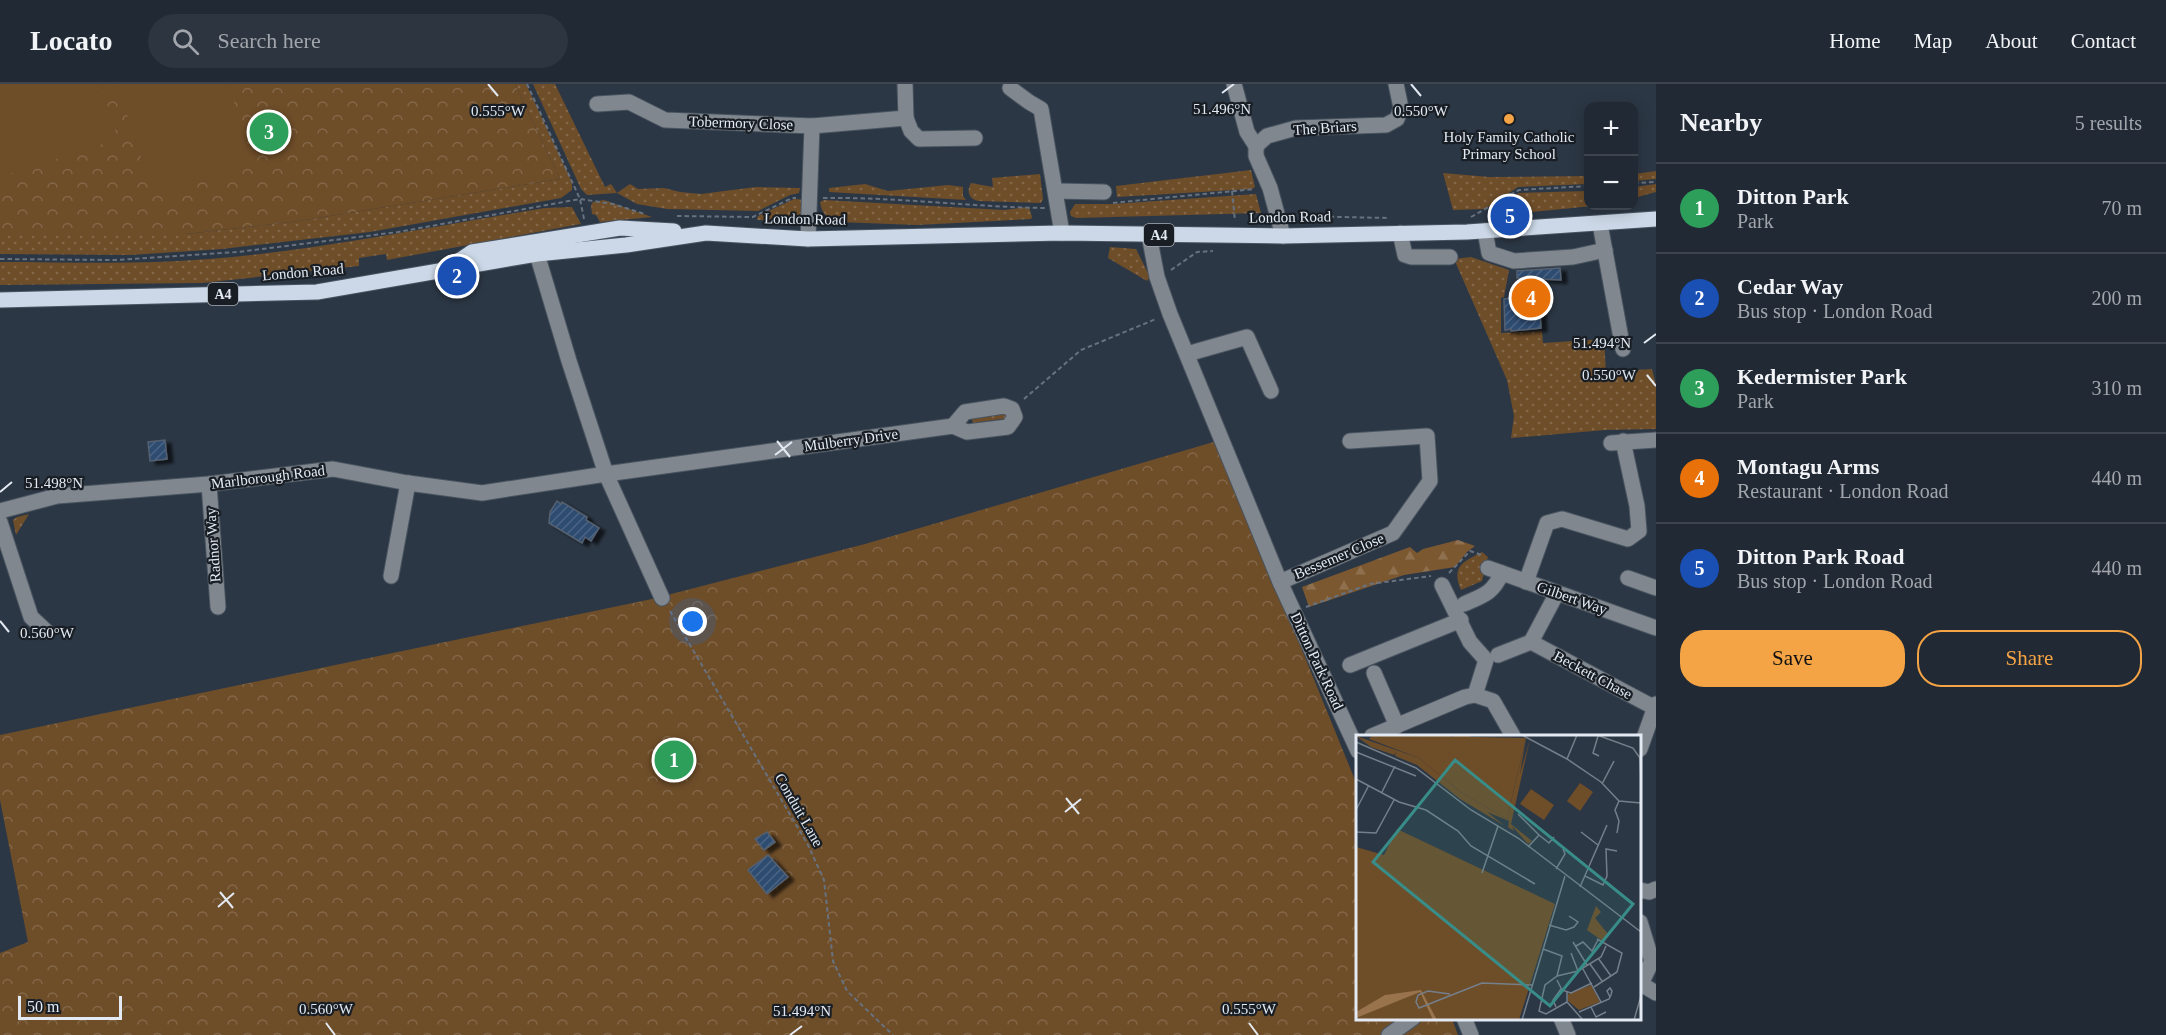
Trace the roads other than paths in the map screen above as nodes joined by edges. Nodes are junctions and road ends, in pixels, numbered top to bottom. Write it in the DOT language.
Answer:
graph roads {
  1 [pos="905,84"];
  2 [pos="1234,84"];
  3 [pos="1396,84"];
  4 [pos="1010,88"];
  5 [pos="597,104"];
  6 [pos="906,118"];
  7 [pos="812,126"];
  8 [pos="975,138"];
  9 [pos="1256,146"];
  10 [pos="1056,190"];
  11 [pos="1104,192"];
  12 [pos="1656,208"];
  13 [pos="1656,219"];
  14 [pos="1606,223"];
  15 [pos="1485,231"];
  16 [pos="1062,233"];
  17 [pos="1400,233"];
  18 [pos="1149,235"];
  19 [pos="1283,236"];
  20 [pos="808,239"];
  21 [pos="536,248"];
  22 [pos="1605,250"];
  23 [pos="1450,257"];
  24 [pos="0,300"];
  25 [pos="1623,349"];
  26 [pos="1187,354"];
  27 [pos="1271,391"];
  28 [pos="953,426"];
  29 [pos="1656,440"];
  30 [pos="1350,441"];
  31 [pos="606,474"];
  32 [pos="408,483"];
  33 [pos="209,484"];
  34 [pos="0,511"];
  35 [pos="0,522"];
  36 [pos="391,576"];
  37 [pos="1628,578"];
  38 [pos="1280,582"];
  39 [pos="1526,582"];
  40 [pos="1442,585"];
  41 [pos="1656,588"];
  42 [pos="1557,593"];
  43 [pos="662,598"];
  44 [pos="1464,604"];
  45 [pos="218,607"];
  46 [pos="1461,620"];
  47 [pos="1656,628"];
  48 [pos="46,631"];
  49 [pos="1531,642"];
  50 [pos="1492,658"];
  51 [pos="1350,665"];
  52 [pos="1374,673"];
  53 [pos="1476,695"];
  54 [pos="1655,706"];
  55 [pos="1397,726"];
  56 [pos="1374,735"];
  57 [pos="1512,735"];
  58 [pos="1356,744"];
  59 [pos="1641,746"];
  60 [pos="1656,889"];
  61 [pos="1641,890"];
  62 [pos="1641,925"];
  63 [pos="1641,983"];
  64 [pos="1641,986"];
  65 [pos="1656,993"];
  66 [pos="1410,1020"];
  67 [pos="1465,1020"];
  68 [pos="1562,1020"];
  69 [pos="1389,1035"];
  70 [pos="1471,1035"];
  71 [pos="1568,1035"];
  1 -- 6 [label="street"];
  2 -- 9 [label="street"];
  3 -- 9 [label="street, The Briars"];
  4 -- 10 [label="street"];
  5 -- 7 [label="street, Tobermory Close"];
  6 -- 7 [label="street"];
  6 -- 8 [label="street"];
  7 -- 20 [label="street, Tobermory Close"];
  9 -- 19 [label="street"];
  10 -- 11 [label="street"];
  10 -- 16 [label="street"];
  12 -- 14 [label="main road, London Road / A4"];
  13 -- 14 [label="main road, London Road / A4"];
  14 -- 15 [label="main road, London Road / A4"];
  14 -- 22 [label="street"];
  15 -- 17 [label="main road, London Road / A4"];
  15 -- 22 [label="street"];
  16 -- 18 [label="main road, London Road / A4"];
  16 -- 20 [label="main road, London Road / A4"];
  17 -- 19 [label="main road, London Road / A4"];
  17 -- 23 [label="street"];
  18 -- 19 [label="main road, London Road / A4"];
  18 -- 26 [label="street, Ditton Park Road"];
  20 -- 21 [label="main road, London Road / A4"];
  21 -- 24 [label="main road, London Road / A4"];
  21 -- 31 [label="street"];
  22 -- 25 [label="street"];
  26 -- 27 [label="street"];
  26 -- 38 [label="street, Ditton Park Road"];
  28 -- 28 [label="street, Mulberry Drive"];
  28 -- 31 [label="street, Mulberry Drive"];
  29 -- 39 [label="street"];
  30 -- 38 [label="street, Bessemer Close"];
  31 -- 32 [label="street, Marlborough Road"];
  31 -- 43 [label="street"];
  32 -- 33 [label="street, Marlborough Road"];
  32 -- 36 [label="street"];
  33 -- 34 [label="street, Marlborough Road"];
  33 -- 45 [label="street, Radnor Way"];
  35 -- 48 [label="street"];
  37 -- 41 [label="street"];
  38 -- 58 [label="street, Ditton Park Road"];
  39 -- 42 [label="street, Gilbert Way"];
  39 -- 44 [label="street, Gilbert Way"];
  40 -- 46 [label="street"];
  42 -- 47 [label="street, Gilbert Way"];
  42 -- 49 [label="street"];
  46 -- 50 [label="street"];
  46 -- 51 [label="street"];
  49 -- 50 [label="street"];
  49 -- 54 [label="street, Beckett Chase"];
  50 -- 53 [label="street"];
  52 -- 55 [label="street"];
  53 -- 55 [label="street"];
  53 -- 57 [label="street"];
  54 -- 59 [label="street"];
  55 -- 56 [label="street"];
  60 -- 61 [label="street"];
  62 -- 63 [label="street"];
  64 -- 65 [label="street"];
  66 -- 69 [label="street"];
  67 -- 70 [label="street"];
  68 -- 71 [label="street"];
}
